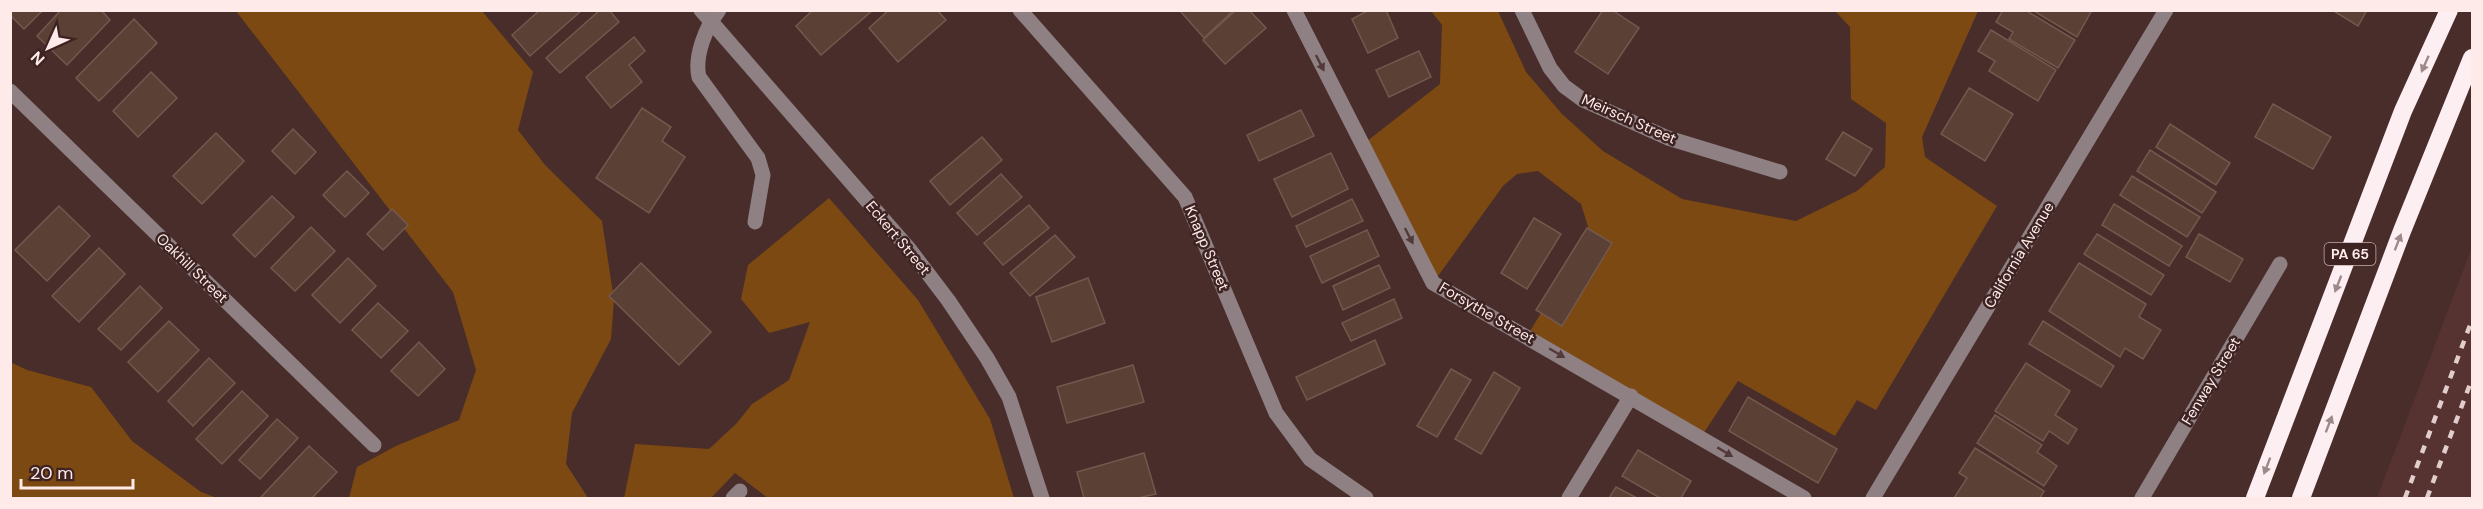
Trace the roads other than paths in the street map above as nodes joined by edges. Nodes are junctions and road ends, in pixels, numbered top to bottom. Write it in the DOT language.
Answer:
graph roads {
  1 [pos="1020,10"];
  2 [pos="1294,10"];
  3 [pos="1522,10"];
  4 [pos="2166,10"];
  5 [pos="2449,10"];
  6 [pos="710,14"];
  7 [pos="2472,58"];
  8 [pos="10,91"];
  9 [pos="1780,172"];
  10 [pos="755,222"];
  11 [pos="2280,264"];
  12 [pos="1631,396"];
  13 [pos="374,445"];
  14 [pos="1042,498"];
  15 [pos="1366,498"];
  16 [pos="1569,498"];
  17 [pos="1804,498"];
  18 [pos="1873,498"];
  19 [pos="2142,498"];
  20 [pos="2255,498"];
  21 [pos="2301,498"];
  1 -- 15 [label="street, Knapp Street"];
  2 -- 12 [label="street, Forsythe Street, one-way"];
  3 -- 9 [label="street, Meirsch Street"];
  4 -- 18 [label="street, California Avenue"];
  5 -- 20 [label="highway, PA 65, one-way"];
  6 -- 10 [label="street"];
  6 -- 14 [label="street, Eckert Street"];
  21 -- 7 [label="highway, PA 65, one-way"];
  8 -- 13 [label="street, Oakhill Street"];
  11 -- 19 [label="street, Fenway Street"];
  12 -- 16 [label="street"];
  12 -- 17 [label="street, Forsythe Street, one-way"];
}
